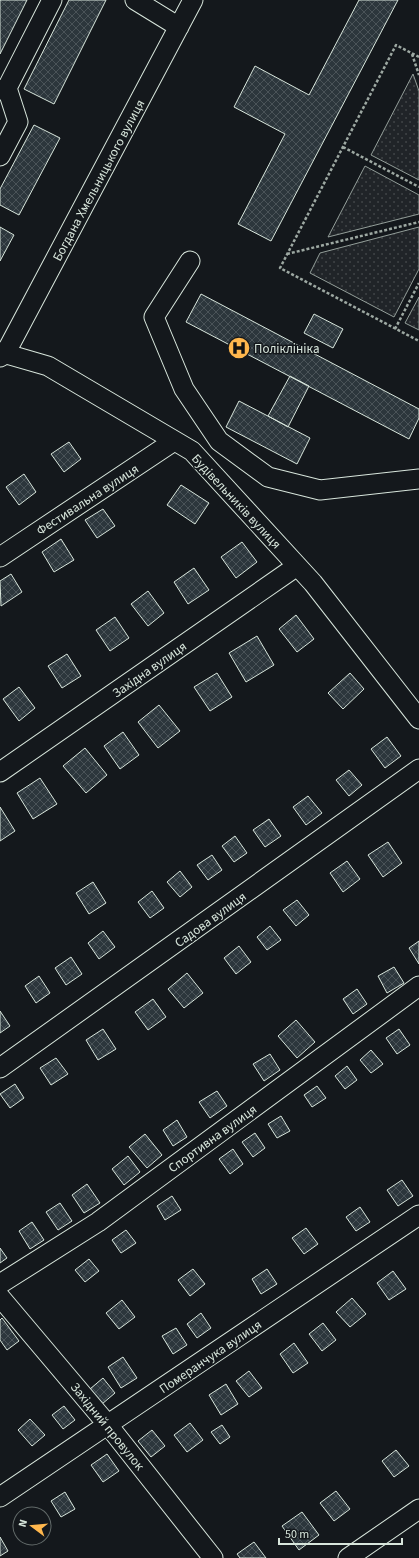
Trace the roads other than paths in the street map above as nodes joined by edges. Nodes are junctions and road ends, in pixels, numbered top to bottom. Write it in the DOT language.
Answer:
graph roads {
  1 [pos="52,0"];
  2 [pos="135,0"];
  3 [pos="193,0"];
  4 [pos="179,27"];
  5 [pos="4,89"];
  6 [pos="0,156"];
  7 [pos="190,261"];
  8 [pos="2,354"];
  9 [pos="174,442"];
  10 [pos="419,479"];
  11 [pos="0,557"];
  12 [pos="297,566"];
  13 [pos="419,719"];
  14 [pos="419,769"];
  15 [pos="0,772"];
  16 [pos="419,986"];
  17 [pos="0,1068"];
  18 [pos="419,1215"];
  19 [pos="0,1284"];
  20 [pos="0,1297"];
  21 [pos="108,1425"];
  22 [pos="0,1497"];
  23 [pos="419,1509"];
  24 [pos="213,1558"];
  25 [pos="348,1558"];
  1 -- 5 [label="street"];
  2 -- 4 [label="street"];
  3 -- 4 [label="street, Богдана Хмельницького вулиця"];
  4 -- 8 [label="street, Богдана Хмельницького вулиця"];
  5 -- 6 [label="street"];
  7 -- 10 [label="street"];
  8 -- 9 [label="street, Будівельників вулиця"];
  9 -- 11 [label="street, Фестивальна вулиця"];
  9 -- 12 [label="street, Будівельників вулиця"];
  12 -- 13 [label="street, Будівельників вулиця"];
  12 -- 15 [label="street, Західна вулиця"];
  14 -- 17 [label="street, Садова вулиця"];
  16 -- 19 [label="street, Спортивна вулиця"];
  18 -- 21 [label="street, Померанчука вулиця"];
  20 -- 21 [label="street, Західний провулок"];
  21 -- 22 [label="street, Померанчука вулиця"];
  21 -- 24 [label="street, Західний провулок"];
  23 -- 25 [label="street"];
}
